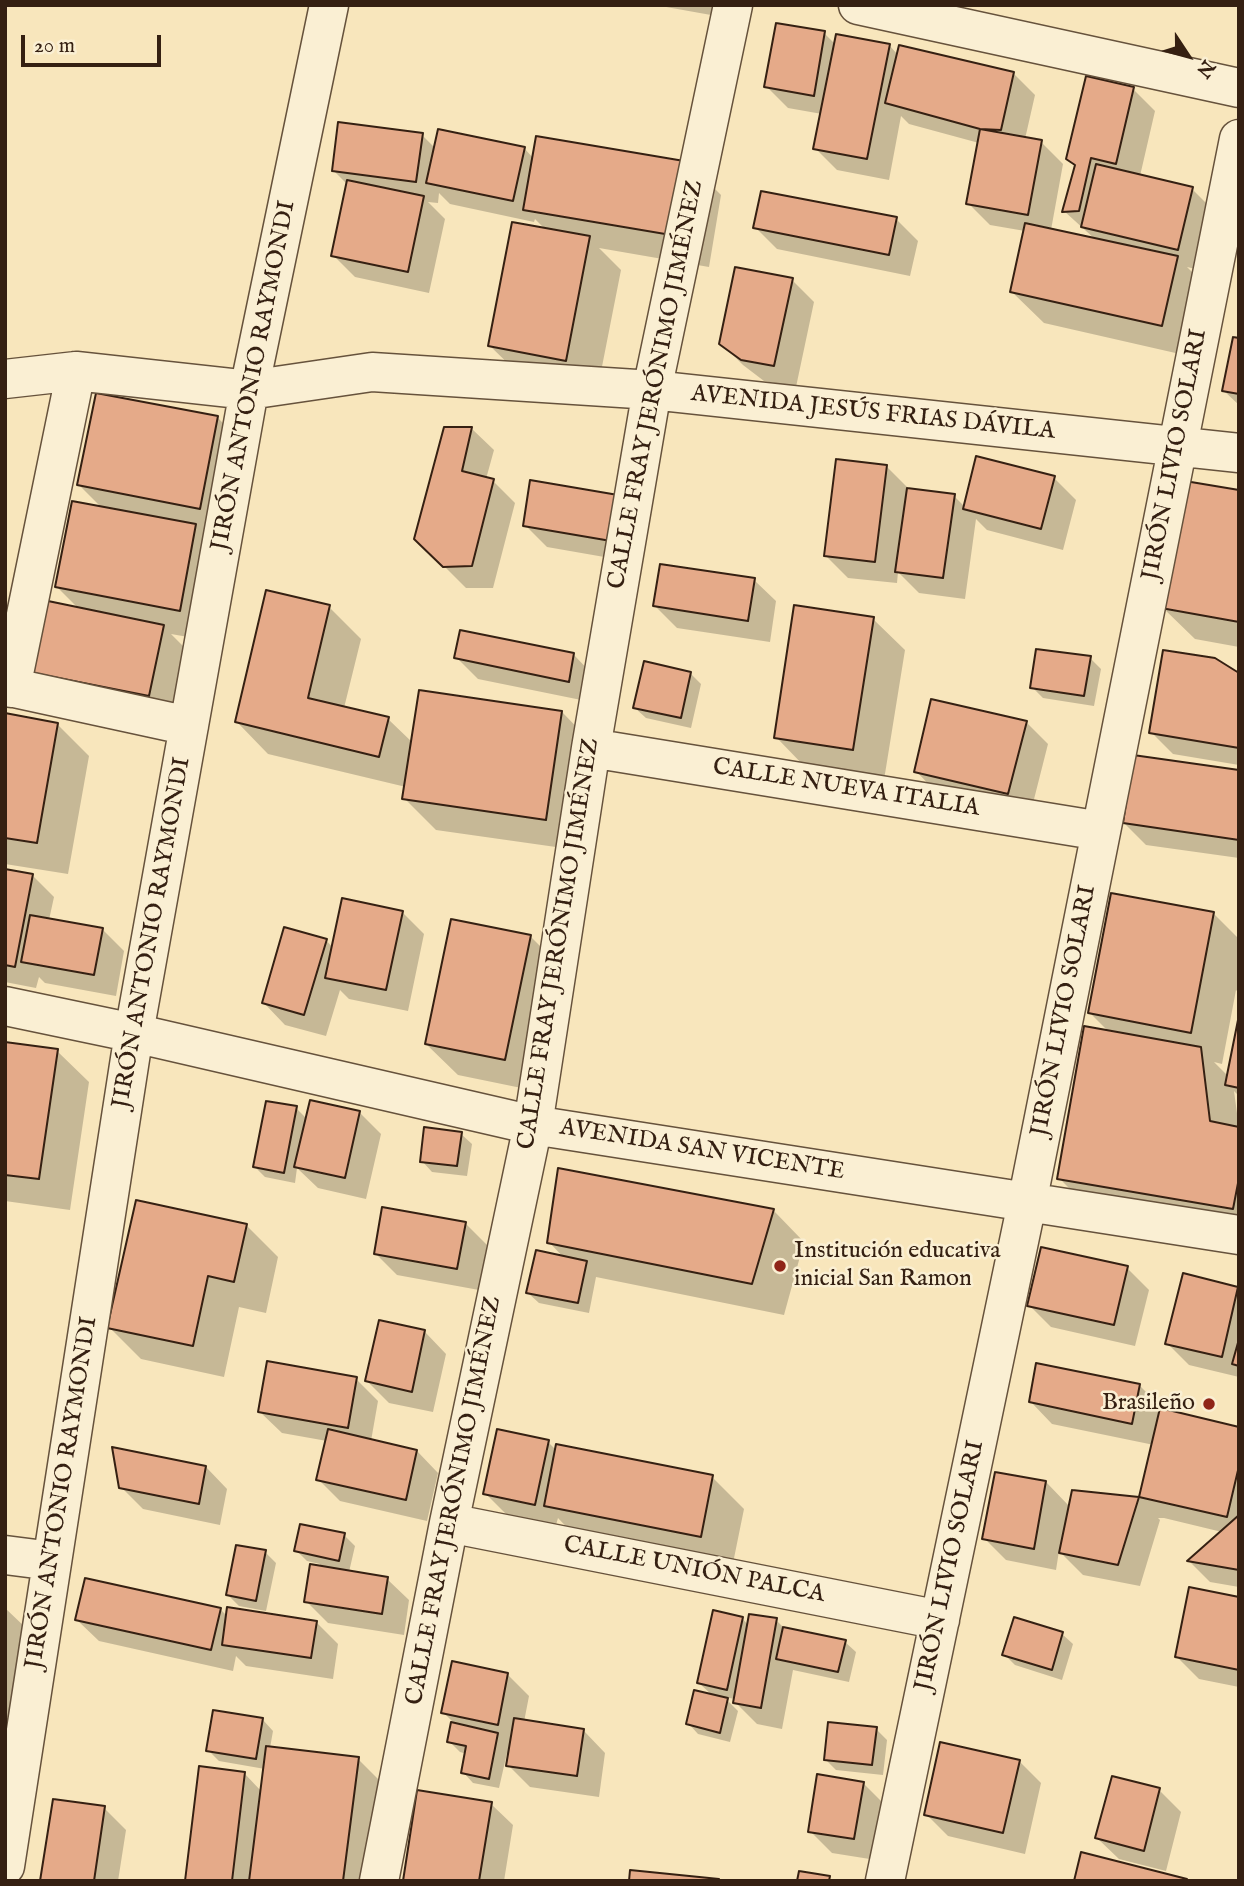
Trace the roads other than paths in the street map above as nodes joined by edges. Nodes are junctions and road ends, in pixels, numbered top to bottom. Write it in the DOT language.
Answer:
graph roads {
  1 [pos="329,5"];
  2 [pos="733,5"];
  3 [pos="858,5"];
  4 [pos="1239,89"];
  5 [pos="1239,139"];
  6 [pos="76,371"];
  7 [pos="5,379"];
  8 [pos="249,390"];
  9 [pos="653,390"];
  10 [pos="1177,446"];
  11 [pos="1239,453"];
  12 [pos="8,687"];
  13 [pos="189,726"];
  14 [pos="591,748"];
  15 [pos="1101,831"];
  16 [pos="5,1006"];
  17 [pos="134,1032"];
  18 [pos="533,1125"];
  19 [pos="1027,1203"];
  20 [pos="1239,1235"];
  21 [pos="449,1522"];
  22 [pos="5,1555"];
  23 [pos="52,1561"];
  24 [pos="940,1620"];
  25 [pos="5,1866"];
  26 [pos="379,1881"];
  27 [pos="885,1881"];
  1 -- 8 [label="street, JIRÓN ANTONIO RAYMONDI"];
  2 -- 9 [label="street, CALLE FRAY JERÓNIMO JIMÉNEZ"];
  3 -- 4 [label="street"];
  5 -- 10 [label="street, JIRÓN LIVIO SOLARI"];
  6 -- 7 [label="street, AVENIDA JESÚS FRIAS DÁVILA"];
  6 -- 8 [label="street, AVENIDA JESÚS FRIAS DÁVILA"];
  6 -- 12 [label="street"];
  8 -- 9 [label="street, AVENIDA JESÚS FRIAS DÁVILA"];
  8 -- 13 [label="street, JIRÓN ANTONIO RAYMONDI"];
  9 -- 10 [label="street, AVENIDA JESÚS FRIAS DÁVILA"];
  9 -- 14 [label="street, CALLE FRAY JERÓNIMO JIMÉNEZ"];
  10 -- 11 [label="street, AVENIDA JESÚS FRIAS DÁVILA"];
  10 -- 15 [label="street, JIRÓN LIVIO SOLARI"];
  12 -- 13 [label="street"];
  13 -- 17 [label="street, JIRÓN ANTONIO RAYMONDI"];
  14 -- 15 [label="street, CALLE NUEVA ITALIA"];
  14 -- 18 [label="street, CALLE FRAY JERÓNIMO JIMÉNEZ"];
  15 -- 19 [label="street, JIRÓN LIVIO SOLARI"];
  16 -- 17 [label="street, AVENIDA SAN VICENTE"];
  17 -- 18 [label="street, AVENIDA SAN VICENTE"];
  17 -- 23 [label="street, JIRÓN ANTONIO RAYMONDI"];
  18 -- 19 [label="street, AVENIDA SAN VICENTE"];
  18 -- 21 [label="street, CALLE FRAY JERÓNIMO JIMÉNEZ"];
  19 -- 20 [label="street, AVENIDA SAN VICENTE"];
  19 -- 24 [label="street, JIRÓN LIVIO SOLARI"];
  21 -- 24 [label="street, CALLE UNIÓN PALCA"];
  21 -- 26 [label="street, CALLE FRAY JERÓNIMO JIMÉNEZ"];
  22 -- 23 [label="street"];
  23 -- 25 [label="street, JIRÓN ANTONIO RAYMONDI"];
  24 -- 27 [label="street, JIRÓN LIVIO SOLARI"];
}
